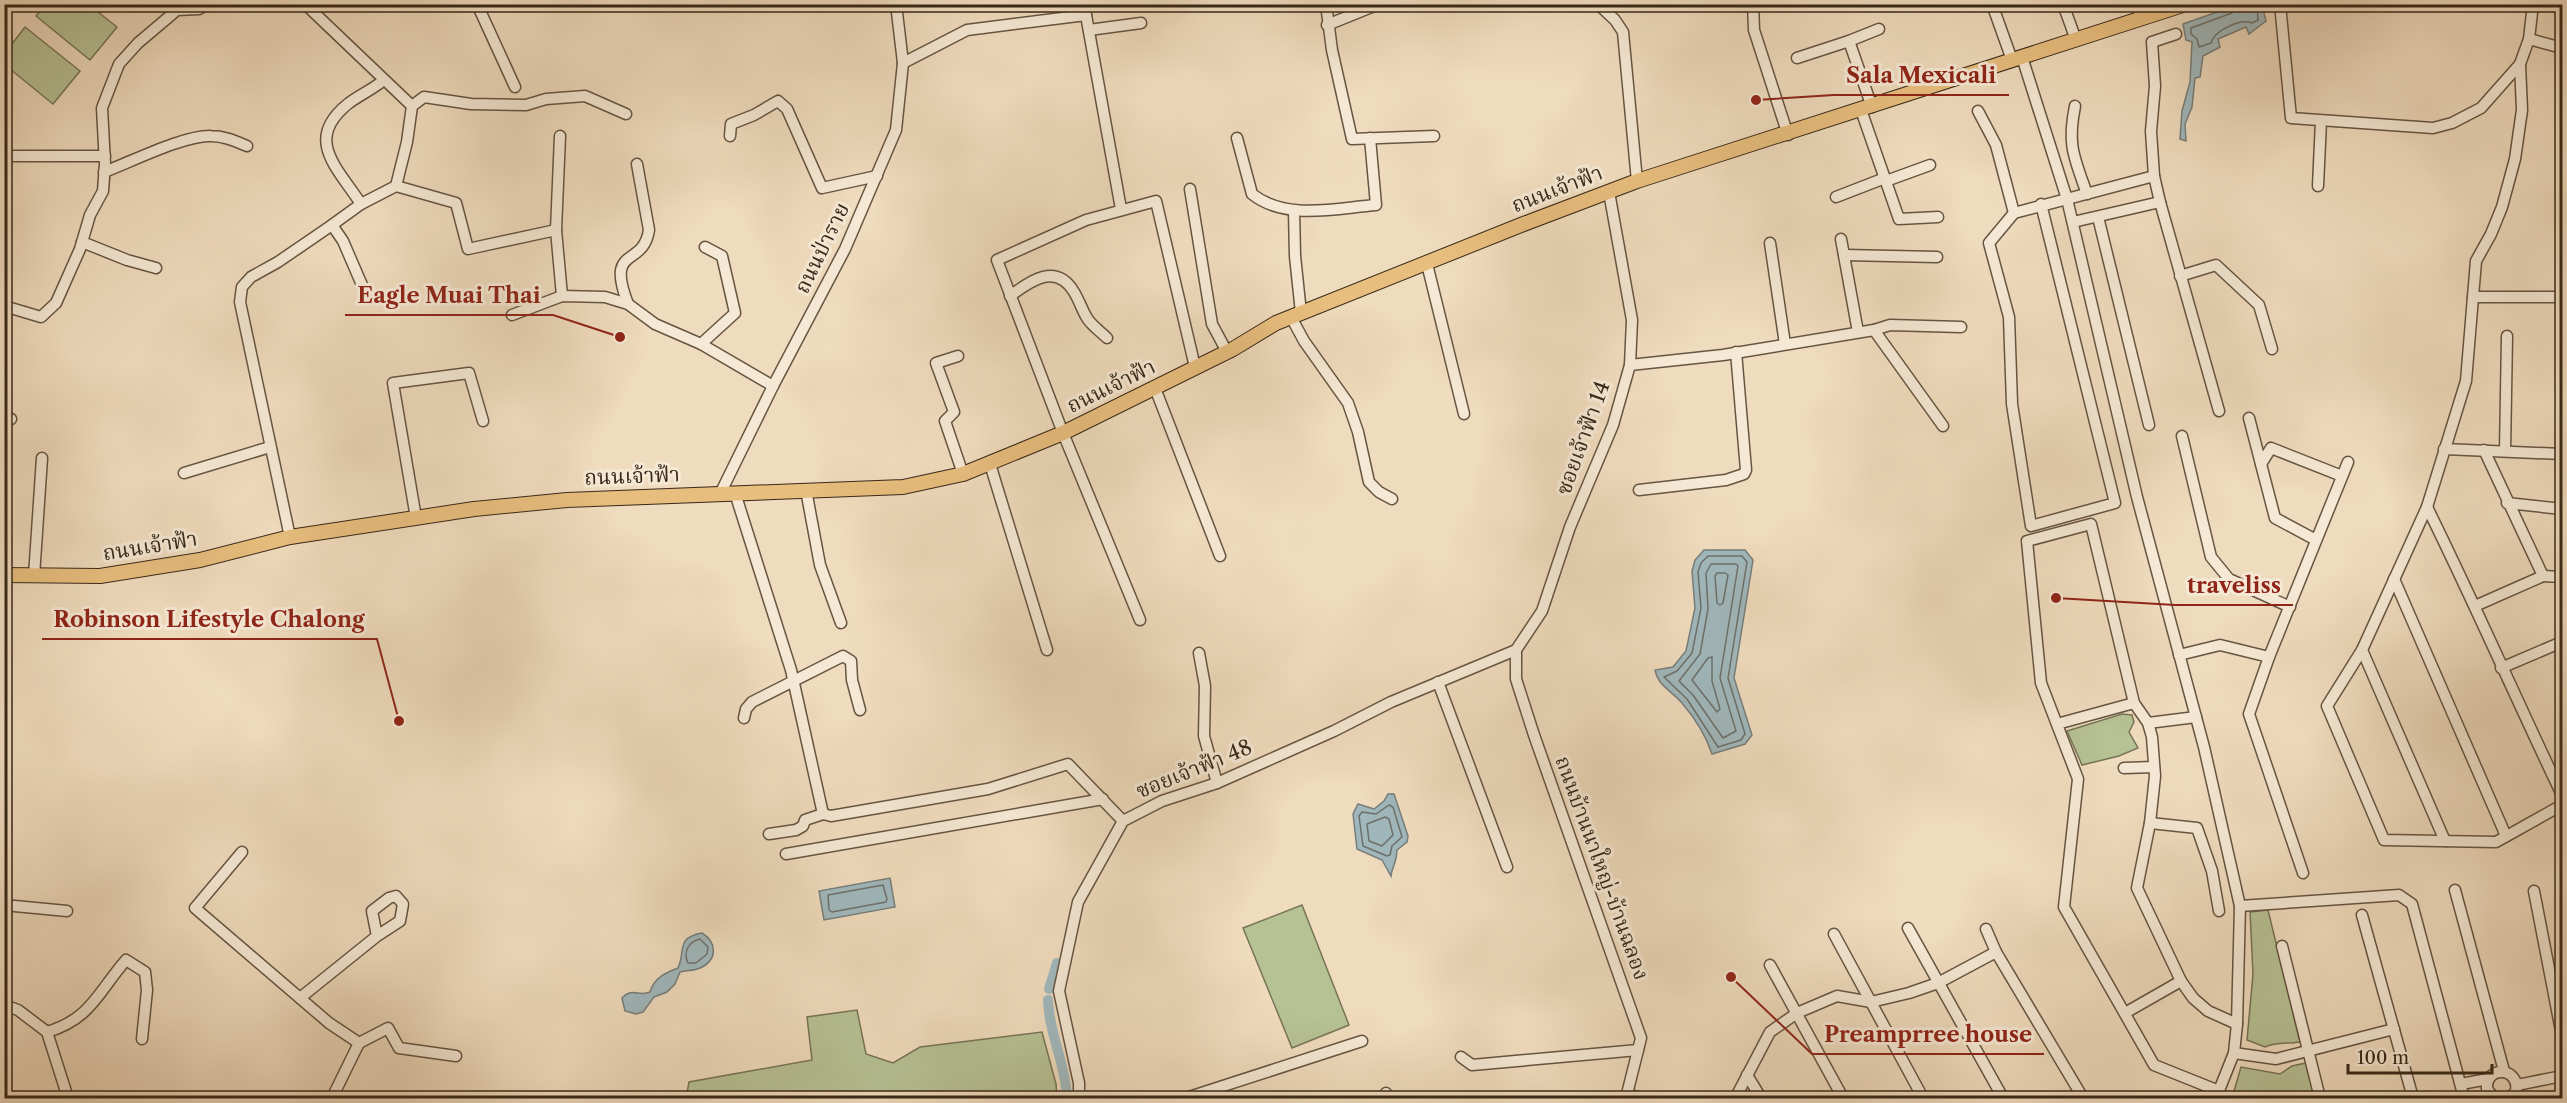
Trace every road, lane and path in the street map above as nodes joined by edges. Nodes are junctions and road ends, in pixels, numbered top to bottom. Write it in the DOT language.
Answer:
graph roads {
  1 [pos="207,4"];
  2 [pos="477,4"];
  3 [pos="896,4"];
  4 [pos="1326,4"];
  5 [pos="1379,4"];
  6 [pos="1598,4"];
  7 [pos="1753,4"];
  8 [pos="1992,4"];
  9 [pos="2063,4"];
  10 [pos="2137,4"];
  11 [pos="2186,4"];
  12 [pos="2280,4"];
  13 [pos="2533,4"];
  14 [pos="308,5"];
  15 [pos="175,7"];
  16 [pos="1085,10"];
  17 [pos="2142,19"];
  18 [pos="1141,23"];
  19 [pos="1327,25"];
  20 [pos="1878,29"];
  21 [pos="1089,30"];
  22 [pos="2176,34"];
  23 [pos="2529,39"];
  24 [pos="2076,40"];
  25 [pos="1849,41"];
  26 [pos="2562,48"];
  27 [pos="1797,58"];
  28 [pos="2017,59"];
  29 [pos="903,63"];
  30 [pos="2520,64"];
  31 [pos="384,80"];
  32 [pos="515,87"];
  33 [pos="412,106"];
  34 [pos="2075,106"];
  35 [pos="1866,109"];
  36 [pos="1978,111"];
  37 [pos="626,114"];
  38 [pos="2320,121"];
  39 [pos="1788,135"];
  40 [pos="560,136"];
  41 [pos="730,136"];
  42 [pos="1434,136"];
  43 [pos="1237,138"];
  44 [pos="1370,138"];
  45 [pos="247,146"];
  46 [pos="4,156"];
  47 [pos="105,156"];
  48 [pos="637,164"];
  49 [pos="1930,165"];
  50 [pos="105,172"];
  51 [pos="878,176"];
  52 [pos="2154,176"];
  53 [pos="1885,179"];
  54 [pos="1637,182"];
  55 [pos="396,186"];
  56 [pos="2318,186"];
  57 [pos="1190,189"];
  58 [pos="1609,192"];
  59 [pos="2087,194"];
  60 [pos="1836,197"];
  61 [pos="2067,199"];
  62 [pos="2160,202"];
  63 [pos="361,204"];
  64 [pos="2041,204"];
  65 [pos="1121,209"];
  66 [pos="1294,211"];
  67 [pos="2014,213"];
  68 [pos="1938,217"];
  69 [pos="2098,217"];
  70 [pos="2073,222"];
  71 [pos="332,225"];
  72 [pos="556,230"];
  73 [pos="1841,238"];
  74 [pos="82,242"];
  75 [pos="1770,243"];
  76 [pos="705,247"];
  77 [pos="1844,255"];
  78 [pos="1937,257"];
  79 [pos="1427,264"];
  80 [pos="156,268"];
  81 [pos="2180,276"];
  82 [pos="365,292"];
  83 [pos="562,296"];
  84 [pos="1010,296"];
  85 [pos="2473,297"];
  86 [pos="2562,297"];
  87 [pos="628,304"];
  88 [pos="4,306"];
  89 [pos="512,315"];
  90 [pos="1296,315"];
  91 [pos="1961,327"];
  92 [pos="1874,330"];
  93 [pos="1858,333"];
  94 [pos="2507,336"];
  95 [pos="1107,338"];
  96 [pos="700,344"];
  97 [pos="1785,344"];
  98 [pos="2272,349"];
  99 [pos="1227,352"];
  100 [pos="1736,352"];
  101 [pos="958,356"];
  102 [pos="1630,364"];
  103 [pos="1195,367"];
  104 [pos="773,386"];
  105 [pos="1155,388"];
  106 [pos="2562,410"];
  107 [pos="2219,411"];
  108 [pos="1464,414"];
  109 [pos="2249,418"];
  110 [pos="483,421"];
  111 [pos="2149,425"];
  112 [pos="1943,426"];
  113 [pos="1063,433"];
  114 [pos="2182,436"];
  115 [pos="270,447"];
  116 [pos="2444,449"];
  117 [pos="2484,450"];
  118 [pos="2505,452"];
  119 [pos="2562,454"];
  120 [pos="42,458"];
  121 [pos="2348,462"];
  122 [pos="990,464"];
  123 [pos="2261,464"];
  124 [pos="184,473"];
  125 [pos="963,474"];
  126 [pos="2342,476"];
  127 [pos="806,490"];
  128 [pos="1639,490"];
  129 [pos="735,493"];
  130 [pos="720,494"];
  131 [pos="1392,499"];
  132 [pos="2507,503"];
  133 [pos="2427,507"];
  134 [pos="2562,509"];
  135 [pos="416,518"];
  136 [pos="290,537"];
  137 [pos="2316,540"];
  138 [pos="1220,556"];
  139 [pos="4,575"];
  140 [pos="34,576"];
  141 [pos="2543,576"];
  142 [pos="2562,577"];
  143 [pos="2394,579"];
  144 [pos="2475,606"];
  145 [pos="2289,607"];
  146 [pos="1140,620"];
  147 [pos="842,623"];
  148 [pos="2562,642"];
  149 [pos="1047,650"];
  150 [pos="1516,650"];
  151 [pos="2362,650"];
  152 [pos="1199,653"];
  153 [pos="2179,655"];
  154 [pos="2270,657"];
  155 [pos="2501,668"];
  156 [pos="794,681"];
  157 [pos="1438,682"];
  158 [pos="2134,704"];
  159 [pos="860,710"];
  160 [pos="2196,717"];
  161 [pos="744,718"];
  162 [pos="2148,723"];
  163 [pos="2057,724"];
  164 [pos="2154,767"];
  165 [pos="2124,768"];
  166 [pos="1217,783"];
  167 [pos="2562,795"];
  168 [pos="1103,799"];
  169 [pos="2562,805"];
  170 [pos="823,814"];
  171 [pos="1123,820"];
  172 [pos="2150,823"];
  173 [pos="769,834"];
  174 [pos="2506,836"];
  175 [pos="2445,842"];
  176 [pos="242,852"];
  177 [pos="786,854"];
  178 [pos="1507,867"];
  179 [pos="2303,873"];
  180 [pos="2455,890"];
  181 [pos="2534,891"];
  182 [pos="4,904"];
  183 [pos="2240,906"];
  184 [pos="67,911"];
  185 [pos="2219,911"];
  186 [pos="2362,915"];
  187 [pos="1908,928"];
  188 [pos="1986,929"];
  189 [pos="1834,934"];
  190 [pos="377,936"];
  191 [pos="2282,946"];
  192 [pos="1996,952"];
  193 [pos="1770,965"];
  194 [pos="2181,981"];
  195 [pos="1938,983"];
  196 [pos="300,998"];
  197 [pos="1871,1002"];
  198 [pos="4,1005"];
  199 [pos="1797,1013"];
  200 [pos="2125,1013"];
  201 [pos="2237,1024"];
  202 [pos="2394,1029"];
  203 [pos="47,1032"];
  204 [pos="2562,1036"];
  205 [pos="142,1039"];
  206 [pos="1362,1041"];
  207 [pos="359,1043"];
  208 [pos="1638,1050"];
  209 [pos="2307,1051"];
  210 [pos="2234,1053"];
  211 [pos="456,1056"];
  212 [pos="1461,1057"];
  213 [pos="2504,1071"];
  214 [pos="1747,1075"];
  215 [pos="2562,1076"];
  216 [pos="2488,1079"];
  217 [pos="2461,1084"];
  218 [pos="2517,1085"];
  219 [pos="2218,1095"];
  220 [pos="1627,1096"];
  221 [pos="68,1098"];
  222 [pos="332,1098"];
  223 [pos="1079,1098"];
  224 [pos="1186,1098"];
  225 [pos="1640,1098"];
  226 [pos="1738,1098"];
  227 [pos="1761,1098"];
  228 [pos="1843,1098"];
  229 [pos="1923,1098"];
  230 [pos="2003,1098"];
  231 [pos="2083,1098"];
  232 [pos="2320,1098"];
  233 [pos="2413,1098"];
  234 [pos="2464,1098"];
  235 [pos="2492,1098"];
  236 [pos="2510,1098"];
  1 -- 15 [label="street"];
  2 -- 32 [label="street"];
  3 -- 29 [label="street, ถนนป่าราย"];
  4 -- 19 [label="street"];
  5 -- 19 [label="street"];
  6 -- 54 [label="street"];
  7 -- 39 [label="street"];
  8 -- 28 [label="street"];
  9 -- 24 [label="street"];
  10 -- 17 [label="street"];
  11 -- 17 [label="main road, ถนนเจ้าฟ้า"];
  12 -- 38 [label="street"];
  13 -- 23 [label="street"];
  14 -- 31 [label="street"];
  15 -- 47 [label="street"];
  16 -- 21 [label="street"];
  16 -- 29 [label="street"];
  17 -- 24 [label="main road, ถนนเจ้าฟ้า"];
  18 -- 21 [label="street"];
  19 -- 44 [label="street"];
  20 -- 25 [label="street"];
  21 -- 65 [label="street"];
  22 -- 52 [label="street"];
  23 -- 26 [label="street"];
  23 -- 30 [label="street"];
  24 -- 28 [label="main road, ถนนเจ้าฟ้า"];
  25 -- 27 [label="street"];
  25 -- 35 [label="street"];
  28 -- 35 [label="main road, ถนนเจ้าฟ้า"];
  28 -- 61 [label="street"];
  29 -- 51 [label="street, ถนนป่าราย"];
  30 -- 38 [label="street"];
  30 -- 85 [label="street"];
  31 -- 33 [label="street"];
  31 -- 63 [label="street"];
  33 -- 37 [label="street"];
  33 -- 55 [label="street"];
  34 -- 59 [label="street"];
  35 -- 39 [label="main road, ถนนเจ้าฟ้า"];
  35 -- 53 [label="street"];
  36 -- 67 [label="street"];
  38 -- 56 [label="street"];
  39 -- 54 [label="main road, ถนนเจ้าฟ้า"];
  40 -- 72 [label="street"];
  41 -- 51 [label="street"];
  42 -- 44 [label="street"];
  43 -- 66 [label="street"];
  44 -- 66 [label="street"];
  45 -- 50 [label="street"];
  46 -- 47 [label="street"];
  47 -- 50 [label="street"];
  48 -- 87 [label="street"];
  49 -- 53 [label="street"];
  50 -- 74 [label="street"];
  51 -- 104 [label="street, ถนนป่าราย"];
  52 -- 59 [label="street"];
  52 -- 62 [label="street"];
  53 -- 60 [label="street"];
  53 -- 68 [label="street"];
  54 -- 58 [label="main road, ถนนเจ้าฟ้า"];
  55 -- 63 [label="street"];
  55 -- 72 [label="street"];
  57 -- 99 [label="street"];
  58 -- 79 [label="main road, ถนนเจ้าฟ้า"];
  58 -- 102 [label="street, ซอยเจ้าฟ้า 14"];
  59 -- 61 [label="street"];
  61 -- 64 [label="street"];
  61 -- 70 [label="street"];
  62 -- 69 [label="street"];
  62 -- 81 [label="street"];
  63 -- 71 [label="street"];
  64 -- 67 [label="street"];
  64 -- 67 [label="street"];
  65 -- 84 [label="street"];
  65 -- 103 [label="street"];
  66 -- 90 [label="street"];
  69 -- 70 [label="street"];
  69 -- 111 [label="street"];
  70 -- 153 [label="street"];
  71 -- 82 [label="street"];
  71 -- 115 [label="street"];
  72 -- 83 [label="street"];
  73 -- 77 [label="street"];
  74 -- 80 [label="street"];
  74 -- 88 [label="street"];
  75 -- 97 [label="street"];
  76 -- 96 [label="street"];
  77 -- 78 [label="street"];
  77 -- 93 [label="street"];
  79 -- 90 [label="main road, ถนนเจ้าฟ้า"];
  79 -- 108 [label="street"];
  81 -- 98 [label="street"];
  81 -- 107 [label="street"];
  83 -- 87 [label="street"];
  83 -- 89 [label="street"];
  84 -- 95 [label="street"];
  84 -- 113 [label="street"];
  85 -- 86 [label="street"];
  85 -- 116 [label="street"];
  87 -- 96 [label="street"];
  90 -- 99 [label="main road, ถนนเจ้าฟ้า"];
  90 -- 131 [label="street"];
  91 -- 92 [label="street"];
  92 -- 93 [label="street"];
  92 -- 112 [label="street"];
  93 -- 97 [label="street"];
  94 -- 118 [label="street"];
  96 -- 104 [label="street"];
  97 -- 100 [label="street"];
  99 -- 103 [label="main road, ถนนเจ้าฟ้า"];
  100 -- 102 [label="street"];
  100 -- 128 [label="street"];
  101 -- 125 [label="street"];
  102 -- 150 [label="street, ซอยเจ้าฟ้า 14"];
  103 -- 105 [label="main road, ถนนเจ้าฟ้า"];
  104 -- 130 [label="street, ถนนป่าราย"];
  105 -- 113 [label="main road, ถนนเจ้าฟ้า"];
  105 -- 138 [label="street"];
  106 -- 119 [label="street"];
  109 -- 123 [label="street"];
  110 -- 135 [label="street"];
  113 -- 122 [label="main road, ถนนเจ้าฟ้า"];
  113 -- 146 [label="street"];
  114 -- 145 [label="street"];
  115 -- 124 [label="street"];
  115 -- 136 [label="street"];
  116 -- 117 [label="street"];
  116 -- 133 [label="street"];
  117 -- 118 [label="street"];
  117 -- 132 [label="street"];
  118 -- 119 [label="street"];
  120 -- 140 [label="street"];
  121 -- 126 [label="street"];
  122 -- 125 [label="main road, ถนนเจ้าฟ้า"];
  122 -- 149 [label="street"];
  123 -- 126 [label="street"];
  123 -- 137 [label="street"];
  125 -- 127 [label="main road, ถนนเจ้าฟ้า"];
  126 -- 137 [label="street"];
  127 -- 129 [label="main road, ถนนเจ้าฟ้า"];
  127 -- 147 [label="street"];
  129 -- 130 [label="main road, ถนนเจ้าฟ้า"];
  129 -- 156 [label="street"];
  130 -- 135 [label="main road, ถนนเจ้าฟ้า"];
  132 -- 134 [label="street"];
  132 -- 141 [label="street"];
  133 -- 143 [label="street"];
  133 -- 144 [label="street"];
  135 -- 136 [label="main road, ถนนเจ้าฟ้า"];
  136 -- 140 [label="main road, ถนนเจ้าฟ้า"];
  137 -- 145 [label="street"];
  139 -- 140 [label="main road, ถนนเจ้าฟ้า"];
  141 -- 142 [label="street"];
  141 -- 144 [label="street"];
  143 -- 151 [label="street"];
  143 -- 174 [label="street"];
  144 -- 155 [label="street"];
  145 -- 154 [label="street"];
  148 -- 155 [label="street"];
  150 -- 157 [label="street, ซอยเจ้าฟ้า 48"];
  150 -- 208 [label="street, ถนนบ้านนาใหญ่-บ้านฉลอง"];
  151 -- 175 [label="street"];
  151 -- 175 [label="street"];
  152 -- 166 [label="street"];
  153 -- 154 [label="street"];
  153 -- 160 [label="street"];
  154 -- 179 [label="street"];
  155 -- 167 [label="street"];
  156 -- 159 [label="street"];
  156 -- 161 [label="street"];
  156 -- 170 [label="street"];
  157 -- 166 [label="street, ซอยเจ้าฟ้า 48"];
  157 -- 178 [label="street"];
  158 -- 162 [label="street"];
  158 -- 163 [label="street"];
  158 -- 163 [label="street"];
  160 -- 162 [label="street"];
  160 -- 183 [label="street"];
  162 -- 164 [label="street"];
  163 -- 200 [label="street"];
  164 -- 165 [label="street"];
  164 -- 172 [label="street"];
  166 -- 171 [label="street, ซอยเจ้าฟ้า 48"];
  168 -- 170 [label="street"];
  168 -- 171 [label="street"];
  168 -- 177 [label="street"];
  169 -- 174 [label="street"];
  170 -- 173 [label="street"];
  171 -- 223 [label="street, ซอยเจ้าฟ้า 48"];
  172 -- 185 [label="street"];
  172 -- 194 [label="street"];
  174 -- 175 [label="street"];
  176 -- 196 [label="street"];
  180 -- 213 [label="street"];
  181 -- 204 [label="street"];
  182 -- 184 [label="street"];
  183 -- 201 [label="street"];
  183 -- 217 [label="street"];
  186 -- 202 [label="street"];
  187 -- 195 [label="street"];
  188 -- 192 [label="street"];
  189 -- 197 [label="street"];
  190 -- 196 [label="street"];
  191 -- 209 [label="street"];
  192 -- 195 [label="street"];
  192 -- 231 [label="street"];
  193 -- 199 [label="street"];
  194 -- 200 [label="street"];
  194 -- 201 [label="street"];
  195 -- 197 [label="street"];
  195 -- 230 [label="street"];
  196 -- 207 [label="street"];
  197 -- 199 [label="street"];
  197 -- 229 [label="street"];
  198 -- 203 [label="street"];
  199 -- 214 [label="street"];
  199 -- 228 [label="street"];
  200 -- 219 [label="street"];
  201 -- 210 [label="street"];
  202 -- 209 [label="street"];
  202 -- 233 [label="street"];
  203 -- 205 [label="street"];
  203 -- 221 [label="street"];
  206 -- 224 [label="street"];
  207 -- 211 [label="street"];
  207 -- 222 [label="street"];
  208 -- 212 [label="street"];
  208 -- 220 [label="street, ถนนบ้านนาใหญ่-บ้านฉลอง"];
  209 -- 210 [label="street"];
  209 -- 232 [label="street"];
  210 -- 219 [label="street"];
  213 -- 216 [label="street"];
  213 -- 218 [label="street"];
  214 -- 226 [label="street"];
  214 -- 227 [label="street"];
  215 -- 218 [label="street"];
  216 -- 217 [label="street"];
  216 -- 235 [label="street"];
  217 -- 234 [label="street"];
  218 -- 236 [label="street"];
  220 -- 225 [label="street"];
}
